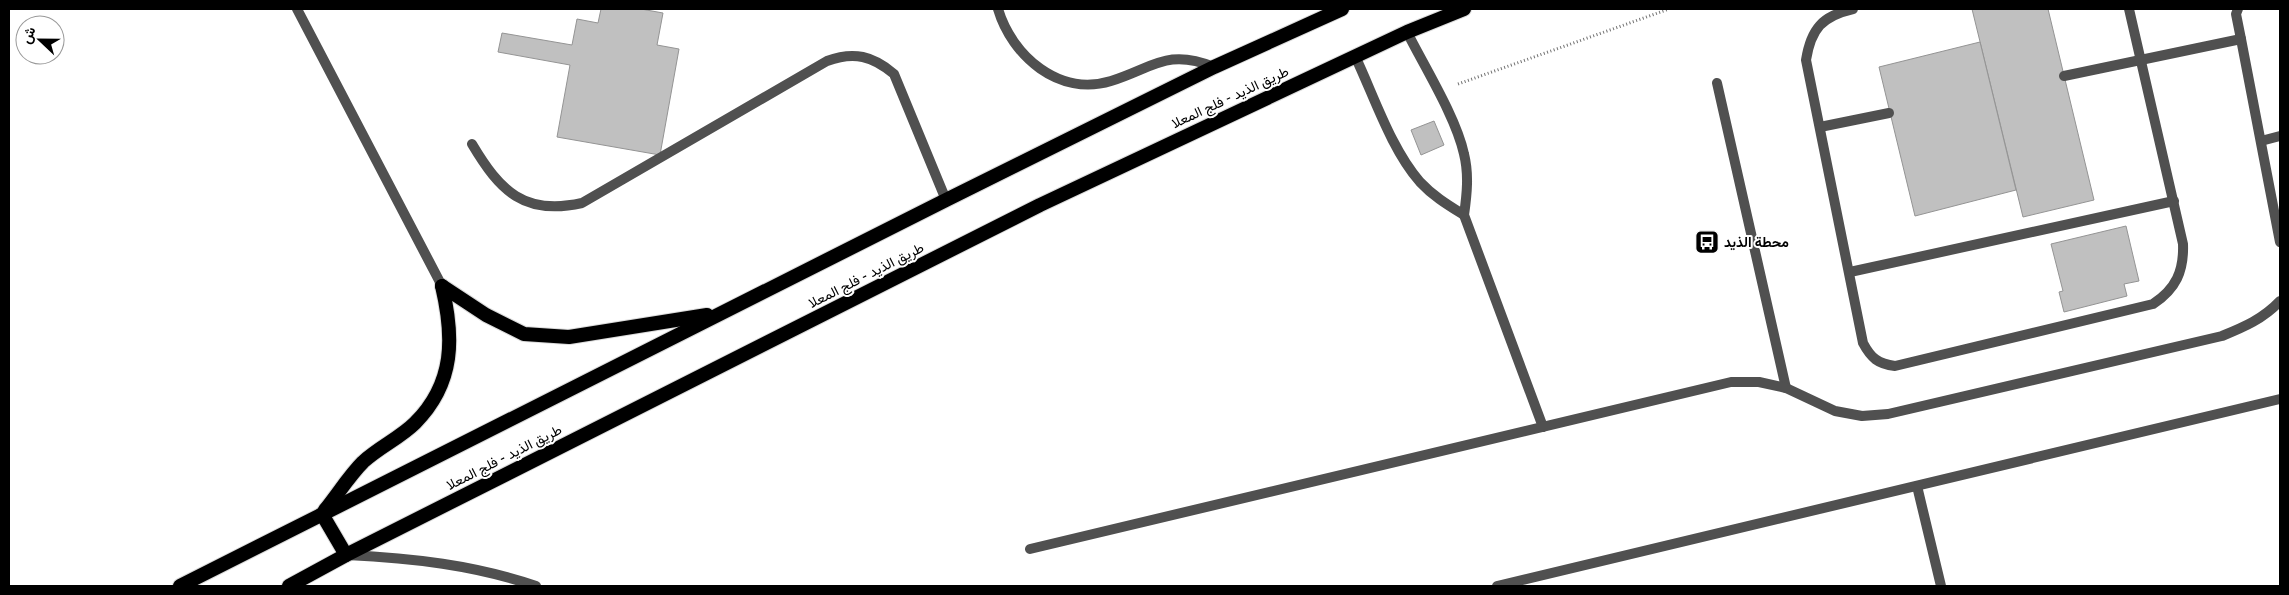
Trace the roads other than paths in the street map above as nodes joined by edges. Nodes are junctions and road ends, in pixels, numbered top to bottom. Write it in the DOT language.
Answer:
graph roads {
  1 [pos="297,9"];
  2 [pos="998,9"];
  3 [pos="1342,9"];
  4 [pos="1464,9"];
  5 [pos="1853,9"];
  6 [pos="2129,9"];
  7 [pos="2235,10"];
  8 [pos="1407,32"];
  9 [pos="2241,39"];
  10 [pos="1355,56"];
  11 [pos="2141,60"];
  12 [pos="1214,67"];
  13 [pos="2064,76"];
  14 [pos="1717,83"];
  15 [pos="1889,113"];
  16 [pos="1820,127"];
  17 [pos="2280,136"];
  18 [pos="2261,141"];
  19 [pos="472,144"];
  20 [pos="946,200"];
  21 [pos="2174,201"];
  22 [pos="1464,215"];
  23 [pos="2280,242"];
  24 [pos="1850,272"];
  25 [pos="442,286"];
  26 [pos="2280,302"];
  27 [pos="720,313"];
  28 [pos="1786,388"];
  29 [pos="2280,399"];
  30 [pos="1542,427"];
  31 [pos="1917,486"];
  32 [pos="322,514"];
  33 [pos="1030,549"];
  34 [pos="346,555"];
  35 [pos="180,586"];
  36 [pos="289,586"];
  37 [pos="536,586"];
  38 [pos="1497,586"];
  39 [pos="1941,586"];
  1 -- 25 [label="street"];
  2 -- 12 [label="street"];
  3 -- 12 [label="highway"];
  4 -- 8 [label="highway, طريق الذيد - فلج المعلا"];
  5 -- 16 [label="street"];
  6 -- 11 [label="street"];
  7 -- 9 [label="street"];
  8 -- 10 [label="highway, طريق الذيد - فلج المعلا"];
  8 -- 22 [label="street"];
  9 -- 11 [label="street"];
  9 -- 18 [label="street"];
  10 -- 22 [label="street"];
  10 -- 34 [label="highway, طريق الذيد - فلج المعلا"];
  11 -- 13 [label="street"];
  11 -- 21 [label="street"];
  12 -- 20 [label="highway"];
  14 -- 28 [label="street"];
  15 -- 16 [label="street"];
  16 -- 24 [label="street"];
  17 -- 18 [label="street"];
  18 -- 23 [label="street"];
  19 -- 20 [label="street"];
  20 -- 27 [label="highway"];
  21 -- 24 [label="street"];
  21 -- 24 [label="street"];
  22 -- 30 [label="street"];
  25 -- 27 [label="highway"];
  25 -- 32 [label="highway"];
  26 -- 28 [label="street"];
  27 -- 32 [label="highway"];
  28 -- 30 [label="street"];
  29 -- 31 [label="street"];
  30 -- 33 [label="street"];
  31 -- 38 [label="street"];
  31 -- 39 [label="street"];
  32 -- 34 [label="highway"];
  32 -- 35 [label="highway"];
  34 -- 36 [label="highway, طريق الذيد - فلج المعلا"];
  34 -- 37 [label="street"];
}
